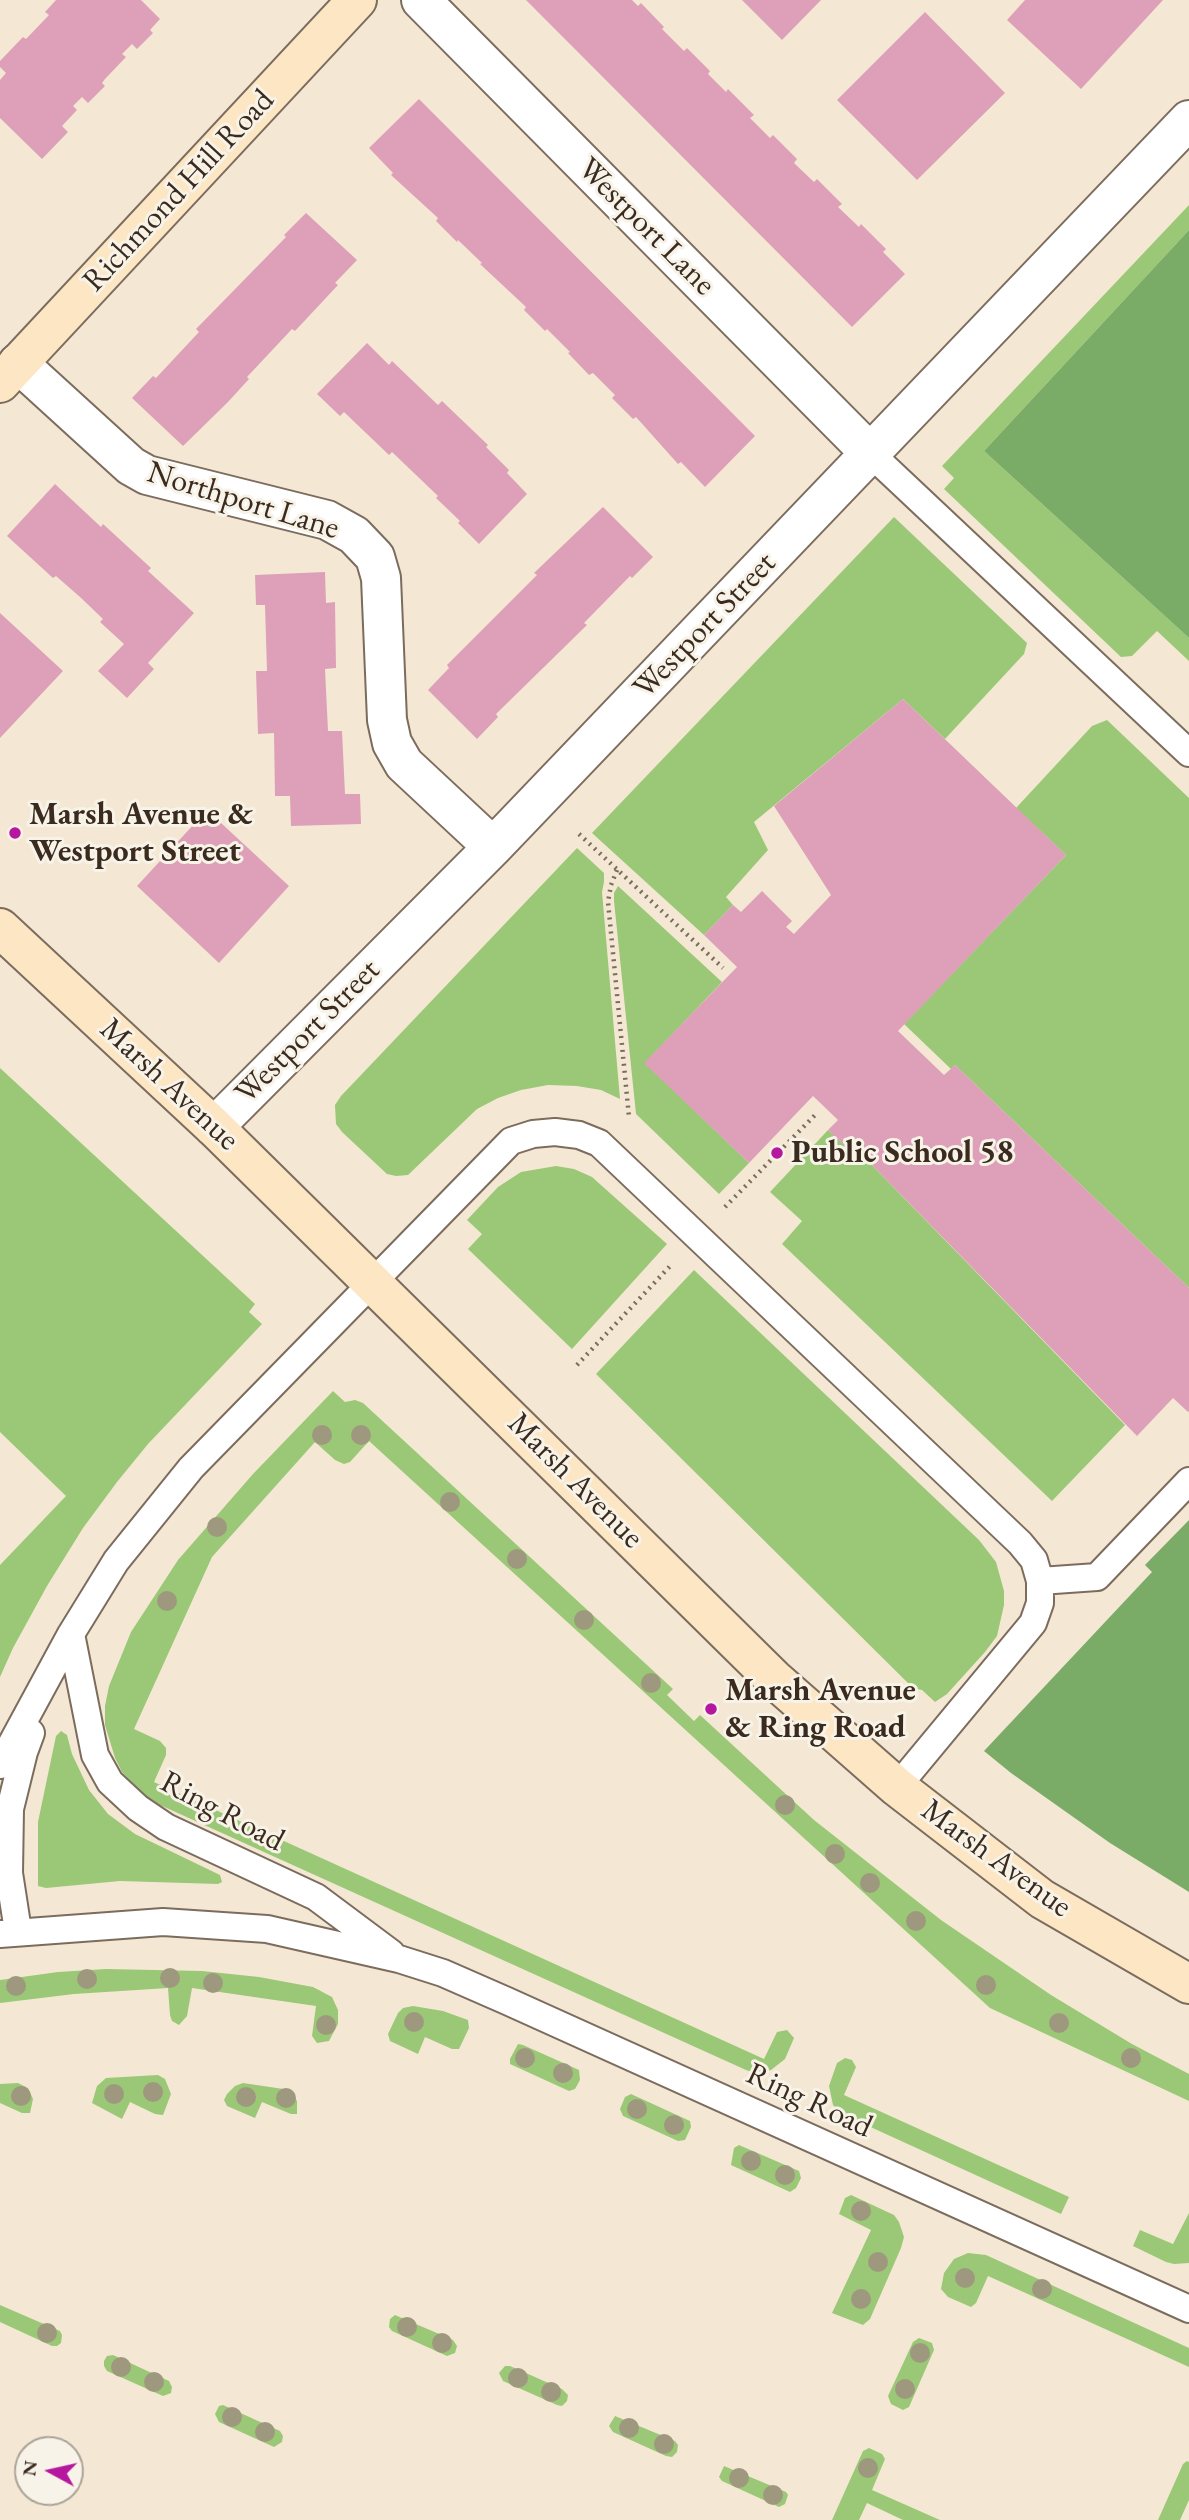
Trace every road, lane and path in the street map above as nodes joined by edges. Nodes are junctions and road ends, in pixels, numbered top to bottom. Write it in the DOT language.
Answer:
graph roads {
  1 [pos="357,0"];
  2 [pos="421,0"];
  3 [pos="1189,120"];
  4 [pos="9,373"];
  5 [pos="870,454"];
  6 [pos="1189,753"];
  7 [pos="579,834"];
  8 [pos="493,847"];
  9 [pos="617,870"];
  10 [pos="0,928"];
  11 [pos="723,968"];
  12 [pos="817,1113"];
  13 [pos="629,1117"];
  14 [pos="214,1127"];
  15 [pos="725,1207"];
  16 [pos="679,1257"];
  17 [pos="373,1282"];
  18 [pos="577,1365"];
  19 [pos="1189,1481"];
  20 [pos="1040,1581"];
  21 [pos="71,1634"];
  22 [pos="0,1765"];
  23 [pos="897,1787"];
  24 [pos="9,1932"];
  25 [pos="399,1959"];
  26 [pos="1189,1984"];
  27 [pos="1189,2309"];
  1 -- 4 [label="street, Richmond Hill Road"];
  2 -- 5 [label="street, Westport Lane"];
  3 -- 5 [label="street, Westport Street"];
  4 -- 8 [label="street, Northport Lane"];
  5 -- 6 [label="lane"];
  5 -- 8 [label="street, Westport Street"];
  7 -- 9 [label="path"];
  8 -- 14 [label="street, Westport Street"];
  9 -- 11 [label="path"];
  9 -- 13 [label="path"];
  10 -- 14 [label="street, Marsh Avenue"];
  12 -- 15 [label="path"];
  14 -- 17 [label="street, Marsh Avenue"];
  16 -- 18 [label="path"];
  17 -- 20 [label="lane, Ring Road"];
  17 -- 21 [label="lane, Ring Road"];
  17 -- 23 [label="street, Marsh Avenue"];
  19 -- 20 [label="lane"];
  20 -- 23 [label="lane"];
  21 -- 22 [label="lane, Ring Road"];
  21 -- 24 [label="lane, Ring Road"];
  21 -- 25 [label="lane, Ring Road"];
  23 -- 26 [label="street, Marsh Avenue"];
  24 -- 25 [label="lane, Ring Road"];
  25 -- 27 [label="lane, Ring Road"];
}
